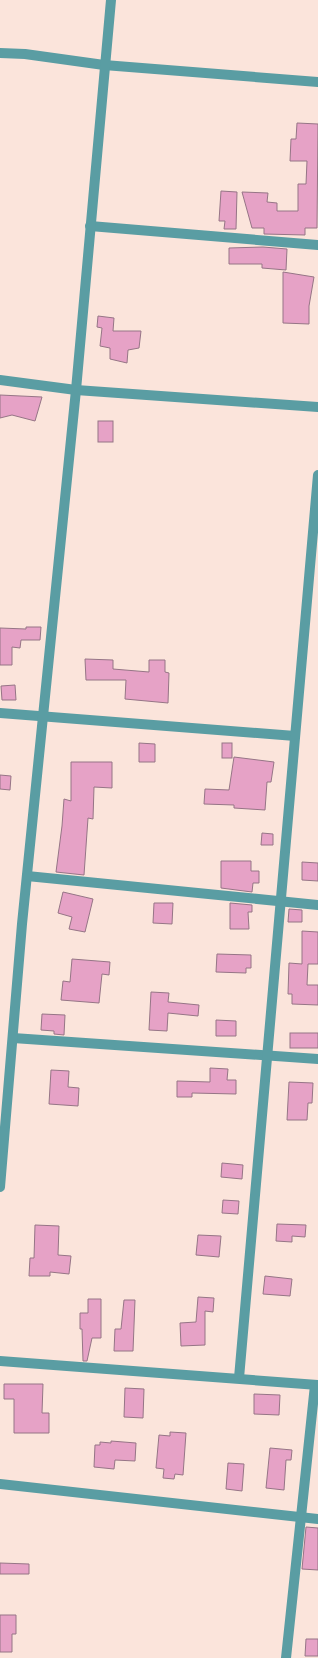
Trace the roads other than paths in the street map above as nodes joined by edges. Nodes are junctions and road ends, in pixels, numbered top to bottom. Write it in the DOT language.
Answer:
graph roads {
  1 [pos="111,0"];
  2 [pos="0,53"];
  3 [pos="104,65"];
  4 [pos="318,82"];
  5 [pos="90,226"];
  6 [pos="318,245"];
  7 [pos="0,380"];
  8 [pos="76,390"];
  9 [pos="318,407"];
  10 [pos="318,475"];
  11 [pos="0,713"];
  12 [pos="44,718"];
  13 [pos="295,736"];
  14 [pos="27,876"];
  15 [pos="280,900"];
  16 [pos="318,904"];
  17 [pos="13,1038"];
  18 [pos="267,1055"];
  19 [pos="318,1059"];
  20 [pos="0,1187"];
  21 [pos="0,1360"];
  22 [pos="239,1378"];
  23 [pos="316,1385"];
  24 [pos="0,1484"];
  25 [pos="300,1516"];
  26 [pos="318,1519"];
  27 [pos="286,1658"];
  1 -- 3 [label="street"];
  2 -- 3 [label="street"];
  3 -- 4 [label="street"];
  3 -- 5 [label="street"];
  5 -- 6 [label="street"];
  5 -- 8 [label="street"];
  7 -- 8 [label="street"];
  8 -- 9 [label="street"];
  8 -- 12 [label="street"];
  10 -- 13 [label="street"];
  11 -- 12 [label="street"];
  12 -- 13 [label="street"];
  12 -- 14 [label="street"];
  13 -- 15 [label="street"];
  14 -- 15 [label="street"];
  14 -- 17 [label="street"];
  15 -- 16 [label="street"];
  15 -- 18 [label="street"];
  17 -- 18 [label="street"];
  17 -- 20 [label="street"];
  18 -- 19 [label="street"];
  18 -- 22 [label="street"];
  21 -- 22 [label="street"];
  22 -- 23 [label="street"];
  23 -- 25 [label="street"];
  24 -- 25 [label="street"];
  25 -- 26 [label="street"];
  25 -- 27 [label="street"];
}
